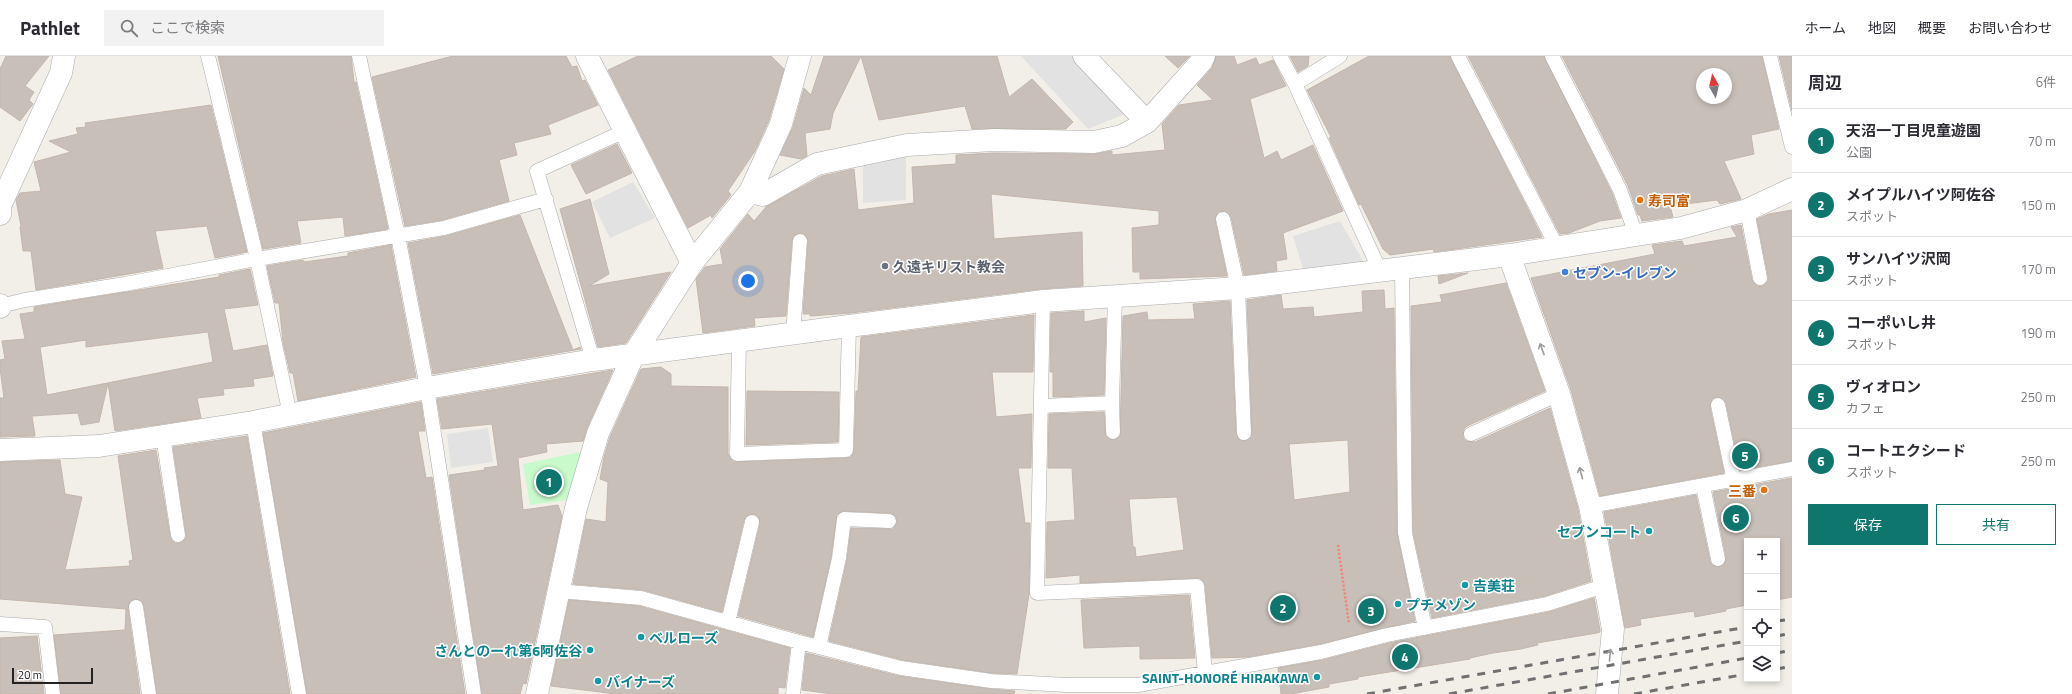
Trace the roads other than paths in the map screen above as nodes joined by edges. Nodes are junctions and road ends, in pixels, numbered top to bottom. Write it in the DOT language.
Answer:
graph roads {
  1 [pos="64,56"];
  2 [pos="208,56"];
  3 [pos="359,56"];
  4 [pos="588,56"];
  5 [pos="800,56"];
  6 [pos="1084,56"];
  7 [pos="1204,56"];
  8 [pos="1280,56"];
  9 [pos="1340,56"];
  10 [pos="1458,56"];
  11 [pos="1552,56"];
  12 [pos="1770,56"];
  13 [pos="1295,84"];
  14 [pos="1147,122"];
  15 [pos="625,131"];
  16 [pos="1792,147"];
  17 [pos="1792,189"];
  18 [pos="750,192"];
  19 [pos="546,199"];
  20 [pos="1747,210"];
  21 [pos="0,214"];
  22 [pos="1223,219"];
  23 [pos="1636,235"];
  24 [pos="398,236"];
  25 [pos="800,241"];
  26 [pos="1557,247"];
  27 [pos="1509,255"];
  28 [pos="257,259"];
  29 [pos="692,263"];
  30 [pos="1402,268"];
  31 [pos="1380,271"];
  32 [pos="1760,278"];
  33 [pos="1238,288"];
  34 [pos="1115,296"];
  35 [pos="1043,301"];
  36 [pos="0,306"];
  37 [pos="849,326"];
  38 [pos="793,334"];
  39 [pos="739,341"];
  40 [pos="634,354"];
  41 [pos="593,360"];
  42 [pos="427,388"];
  43 [pos="1559,394"];
  44 [pos="1112,403"];
  45 [pos="1718,405"];
  46 [pos="1041,406"];
  47 [pos="290,415"];
  48 [pos="253,422"];
  49 [pos="1113,432"];
  50 [pos="1244,433"];
  51 [pos="1471,434"];
  52 [pos="163,436"];
  53 [pos="0,450"];
  54 [pos="1792,468"];
  55 [pos="1734,481"];
  56 [pos="1703,486"];
  57 [pos="1590,506"];
  58 [pos="889,521"];
  59 [pos="752,522"];
  60 [pos="178,534"];
  61 [pos="1718,559"];
  62 [pos="1604,586"];
  63 [pos="558,591"];
  64 [pos="136,607"];
  65 [pos="728,622"];
  66 [pos="0,624"];
  67 [pos="1425,628"];
  68 [pos="799,642"];
  69 [pos="819,647"];
  70 [pos="1204,673"];
  71 [pos="53,694"];
  72 [pos="149,694"];
  73 [pos="299,694"];
  74 [pos="474,694"];
  75 [pos="537,694"];
  76 [pos="793,694"];
  77 [pos="1607,694"];
  1 -- 21 [label="street"];
  2 -- 28 [label="lane"];
  3 -- 24 [label="lane"];
  4 -- 15 [label="street"];
  5 -- 18 [label="street"];
  6 -- 14 [label="street"];
  7 -- 14 [label="street"];
  8 -- 13 [label="lane"];
  9 -- 13 [label="lane"];
  10 -- 26 [label="lane"];
  11 -- 23 [label="lane"];
  12 -- 16 [label="lane"];
  13 -- 31 [label="lane"];
  14 -- 18 [label="street"];
  15 -- 19 [label="lane"];
  15 -- 29 [label="street"];
  17 -- 20 [label="street"];
  18 -- 29 [label="street"];
  19 -- 24 [label="lane"];
  19 -- 41 [label="lane"];
  20 -- 23 [label="street"];
  20 -- 32 [label="lane"];
  22 -- 33 [label="lane"];
  23 -- 26 [label="street"];
  24 -- 28 [label="lane"];
  24 -- 42 [label="lane"];
  25 -- 38 [label="lane"];
  26 -- 27 [label="street"];
  27 -- 30 [label="street"];
  43 -- 27 [label="street, one-way"];
  28 -- 36 [label="lane"];
  28 -- 47 [label="lane"];
  29 -- 40 [label="street"];
  30 -- 31 [label="street"];
  30 -- 67 [label="lane"];
  31 -- 33 [label="street"];
  33 -- 34 [label="street"];
  33 -- 50 [label="lane"];
  34 -- 35 [label="street"];
  34 -- 44 [label="lane"];
  35 -- 37 [label="street"];
  35 -- 46 [label="lane"];
  37 -- 38 [label="street"];
  37 -- 39 [label="lane"];
  38 -- 39 [label="street"];
  39 -- 40 [label="street"];
  40 -- 41 [label="street"];
  40 -- 63 [label="street"];
  41 -- 42 [label="street"];
  42 -- 47 [label="street"];
  42 -- 74 [label="lane"];
  43 -- 51 [label="lane"];
  57 -- 43 [label="street, one-way"];
  44 -- 46 [label="lane"];
  44 -- 49 [label="lane"];
  45 -- 55 [label="lane"];
  46 -- 70 [label="lane"];
  47 -- 48 [label="street"];
  48 -- 52 [label="street"];
  48 -- 73 [label="lane"];
  52 -- 53 [label="street"];
  52 -- 60 [label="lane"];
  54 -- 55 [label="lane"];
  55 -- 56 [label="lane"];
  56 -- 57 [label="lane"];
  56 -- 61 [label="lane"];
  57 -- 62 [label="street"];
  58 -- 69 [label="lane"];
  59 -- 65 [label="lane"];
  62 -- 67 [label="lane"];
  77 -- 62 [label="street, one-way"];
  63 -- 65 [label="lane"];
  63 -- 75 [label="street"];
  64 -- 72 [label="lane"];
  65 -- 68 [label="lane"];
  66 -- 71 [label="lane"];
  67 -- 70 [label="lane"];
  68 -- 69 [label="lane"];
  68 -- 76 [label="lane"];
  69 -- 70 [label="lane"];
}
